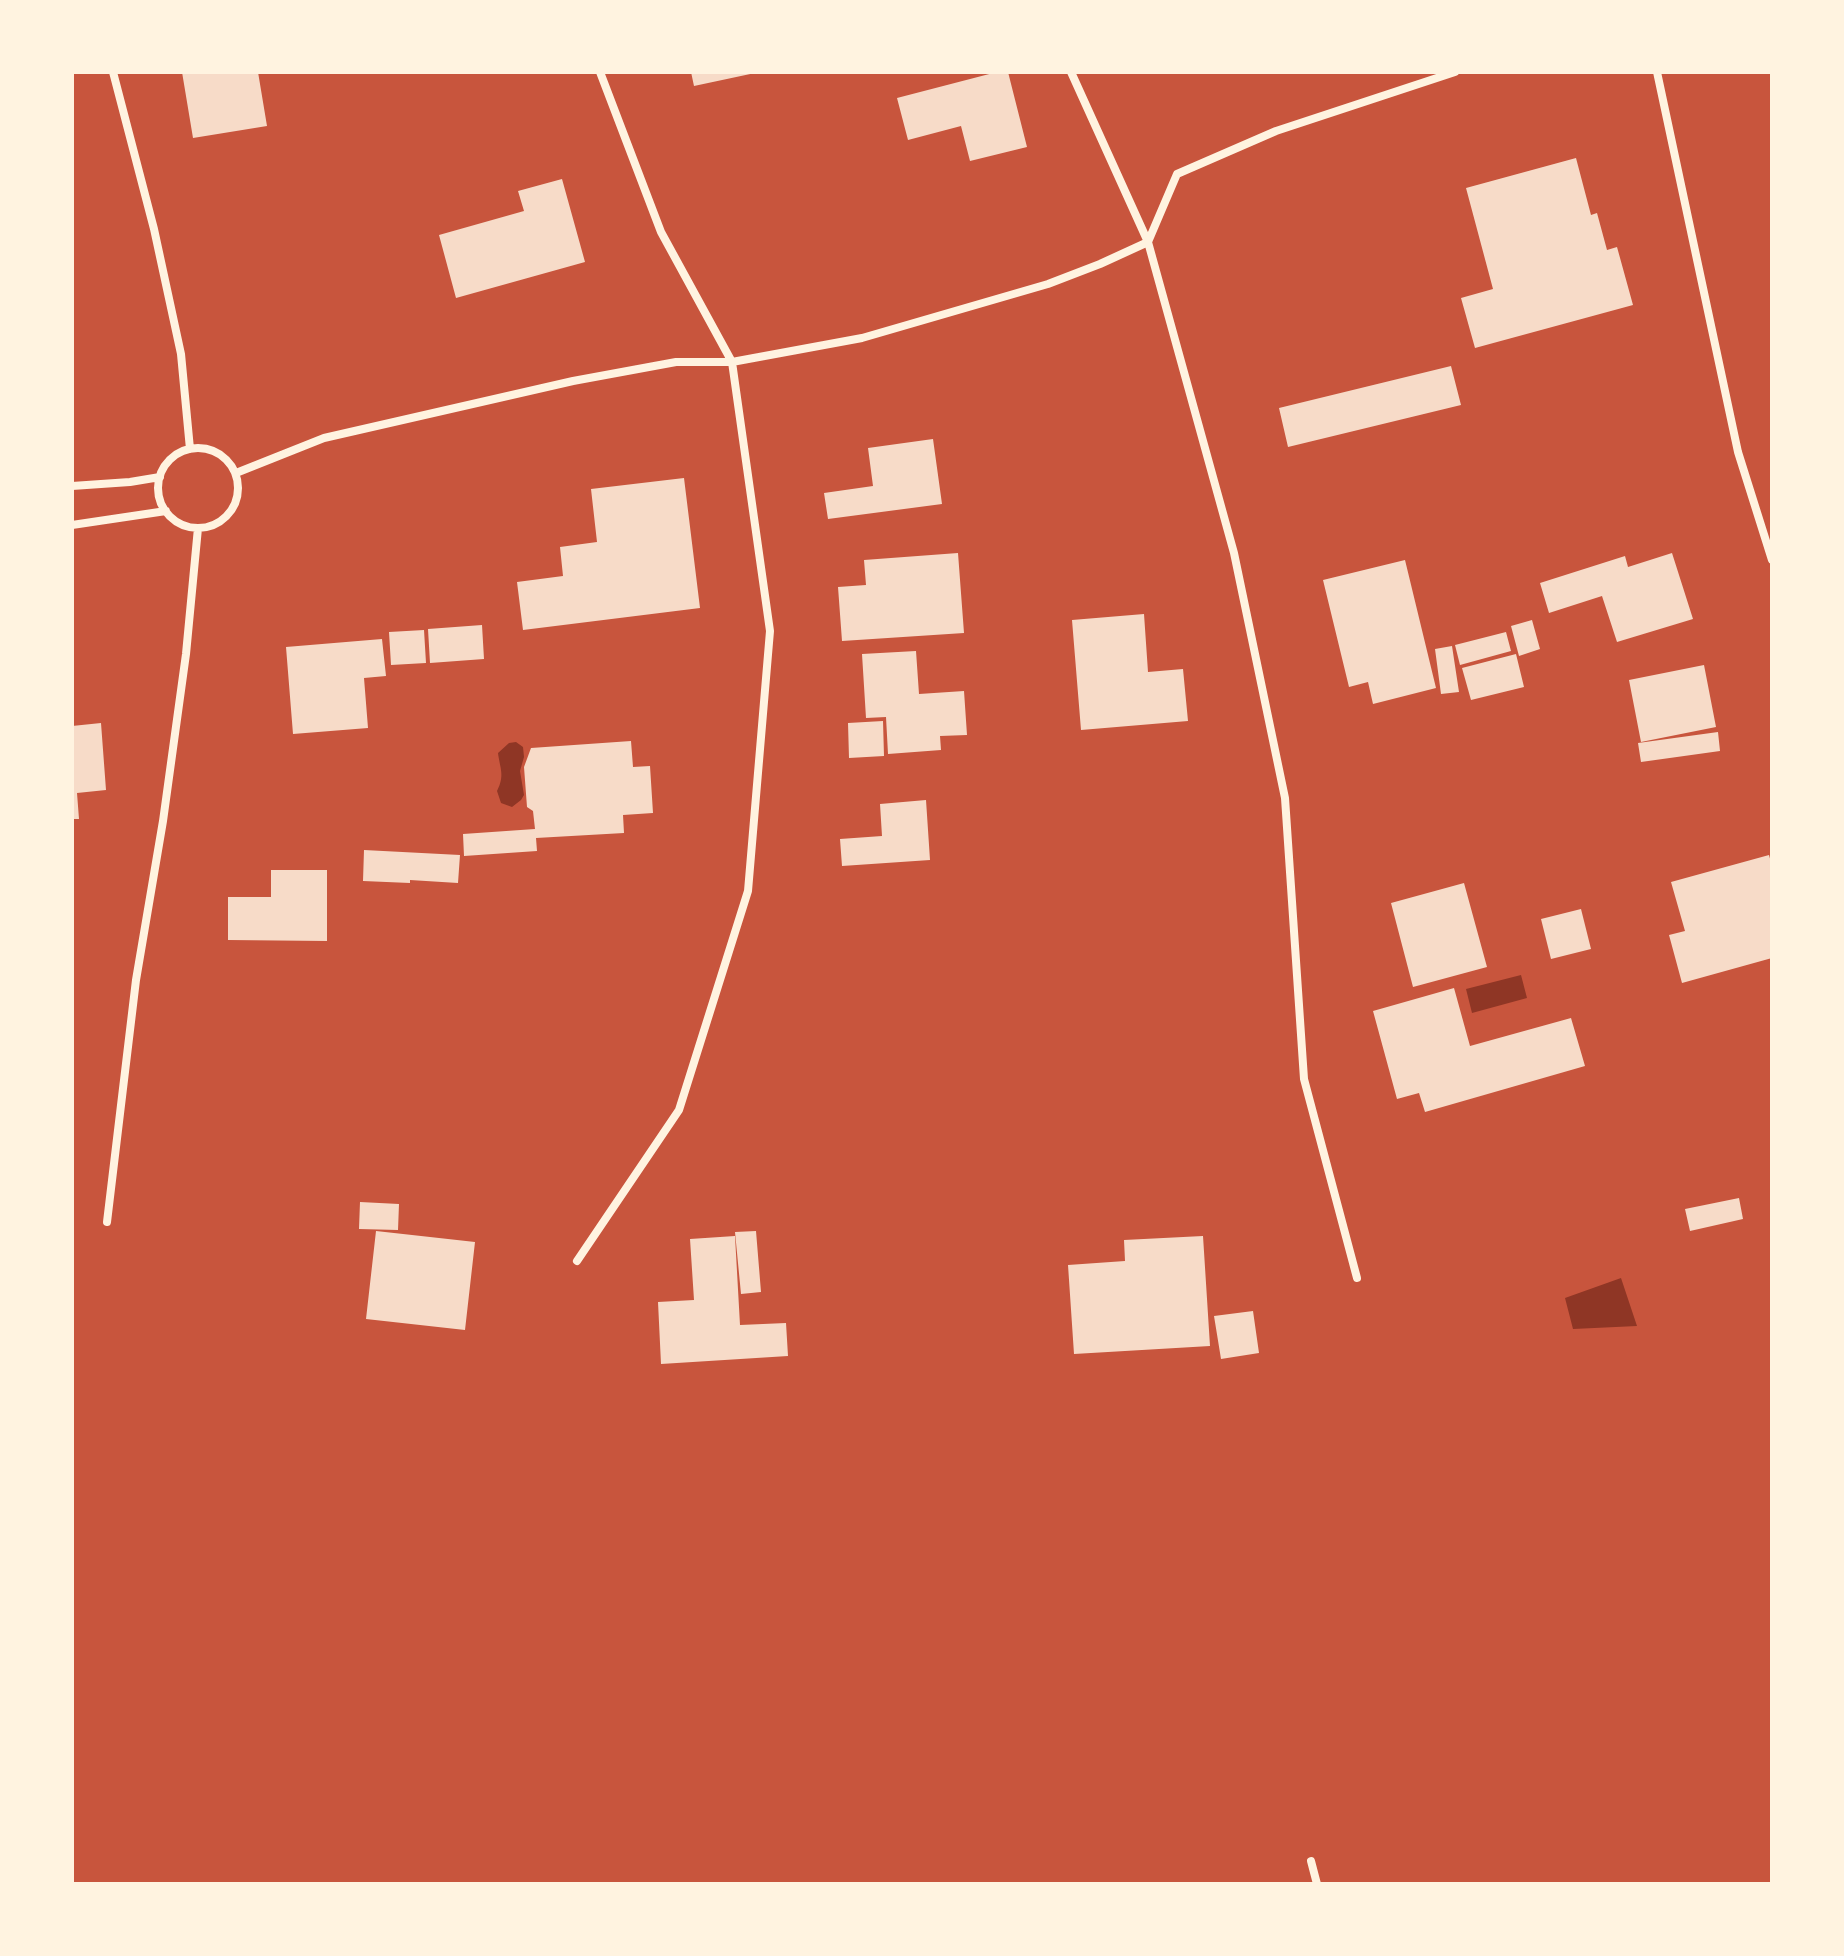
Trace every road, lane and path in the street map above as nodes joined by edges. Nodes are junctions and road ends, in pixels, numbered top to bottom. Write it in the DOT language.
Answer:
graph roads {
  1 [pos="113,72"];
  2 [pos="600,72"];
  3 [pos="1071,72"];
  4 [pos="1455,72"];
  5 [pos="1657,72"];
  6 [pos="1148,242"];
  7 [pos="732,362"];
  8 [pos="190,449"];
  9 [pos="236,473"];
  10 [pos="160,477"];
  11 [pos="72,486"];
  12 [pos="166,511"];
  13 [pos="72,525"];
  14 [pos="198,528"];
  15 [pos="1772,560"];
  16 [pos="107,1222"];
  17 [pos="577,1261"];
  18 [pos="1357,1278"];
  19 [pos="1311,1861"];
  20 [pos="1317,1884"];
  1 -- 8 [label="street"];
  2 -- 7 [label="street"];
  3 -- 6 [label="street"];
  4 -- 6 [label="street"];
  5 -- 15 [label="street"];
  6 -- 7 [label="street"];
  6 -- 18 [label="street"];
  7 -- 9 [label="street"];
  7 -- 17 [label="street"];
  8 -- 9 [label="street"];
  8 -- 10 [label="street"];
  9 -- 14 [label="street"];
  10 -- 11 [label="street"];
  10 -- 12 [label="street"];
  12 -- 13 [label="street"];
  12 -- 14 [label="street"];
  14 -- 16 [label="street"];
  19 -- 20 [label="street"];
}
